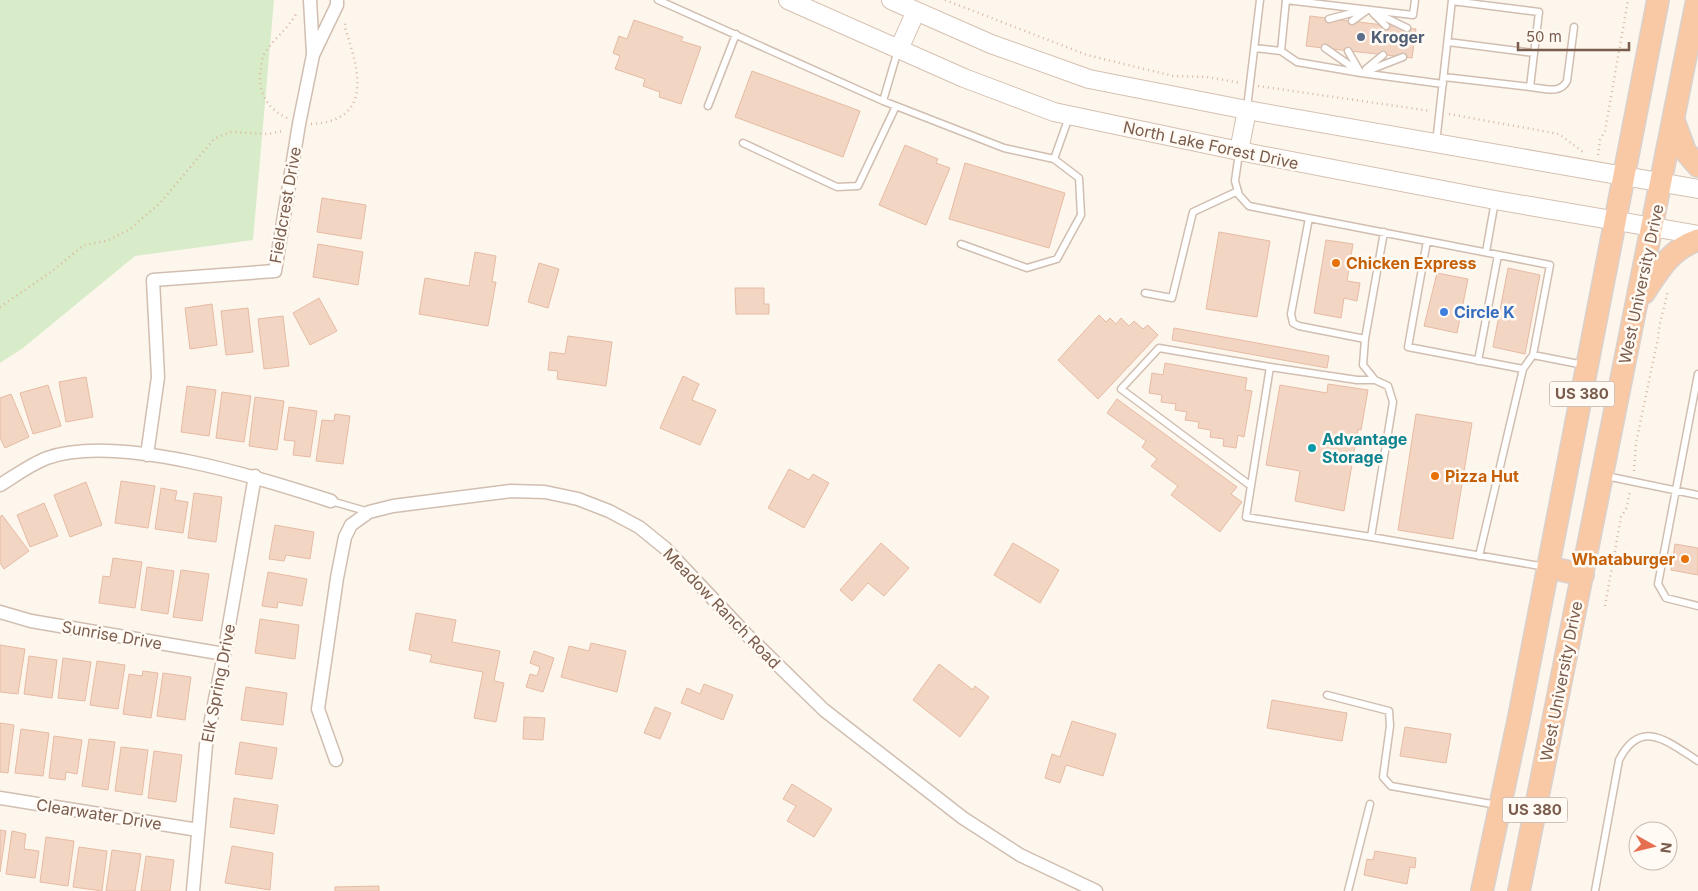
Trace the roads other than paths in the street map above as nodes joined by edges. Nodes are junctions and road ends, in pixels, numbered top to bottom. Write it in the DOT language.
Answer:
graph roads {
  1 [pos="310,0"];
  2 [pos="337,0"];
  3 [pos="658,0"];
  4 [pos="788,0"];
  5 [pos="891,0"];
  6 [pos="1260,0"];
  7 [pos="1286,0"];
  8 [pos="1415,0"];
  9 [pos="1452,0"];
  10 [pos="1658,0"];
  11 [pos="1697,0"];
  12 [pos="918,8"];
  13 [pos="1369,9"];
  14 [pos="1329,19"];
  15 [pos="1352,21"];
  16 [pos="1386,26"];
  17 [pos="1574,27"];
  18 [pos="1407,28"];
  19 [pos="736,34"];
  20 [pos="1448,42"];
  21 [pos="1255,48"];
  22 [pos="1325,48"];
  23 [pos="899,49"];
  24 [pos="1281,51"];
  25 [pos="1348,51"];
  26 [pos="1534,53"];
  27 [pos="313,55"];
  28 [pos="1383,55"];
  29 [pos="1403,57"];
  30 [pos="1361,74"];
  31 [pos="1444,76"];
  32 [pos="1443,84"];
  33 [pos="1530,87"];
  34 [pos="883,101"];
  35 [pos="708,106"];
  36 [pos="896,106"];
  37 [pos="1247,110"];
  38 [pos="1070,116"];
  39 [pos="1674,121"];
  40 [pos="744,143"];
  41 [pos="1436,143"];
  42 [pos="1239,152"];
  43 [pos="1054,159"];
  44 [pos="1698,166"];
  45 [pos="1625,177"];
  46 [pos="1662,182"];
  47 [pos="1698,189"];
  48 [pos="1238,191"];
  49 [pos="1495,200"];
  50 [pos="1309,218"];
  51 [pos="1617,221"];
  52 [pos="1653,227"];
  53 [pos="1384,232"];
  54 [pos="1698,235"];
  55 [pos="1698,240"];
  56 [pos="1427,241"];
  57 [pos="961,244"];
  58 [pos="1486,252"];
  59 [pos="1498,255"];
  60 [pos="1145,293"];
  61 [pos="1636,306"];
  62 [pos="1365,339"];
  63 [pos="1533,355"];
  64 [pos="1478,361"];
  65 [pos="1588,365"];
  66 [pos="1270,367"];
  67 [pos="1523,369"];
  68 [pos="1698,374"];
  69 [pos="1375,380"];
  70 [pos="1696,397"];
  71 [pos="147,454"];
  72 [pos="1602,475"];
  73 [pos="254,476"];
  74 [pos="0,485"];
  75 [pos="1251,486"];
  76 [pos="1675,490"];
  77 [pos="1698,495"];
  78 [pos="331,501"];
  79 [pos="369,512"];
  80 [pos="1371,537"];
  81 [pos="1479,556"];
  82 [pos="1548,567"];
  83 [pos="1583,575"];
  84 [pos="1698,606"];
  85 [pos="0,612"];
  86 [pos="224,654"];
  87 [pos="1327,695"];
  88 [pos="336,760"];
  89 [pos="1698,761"];
  90 [pos="0,798"];
  91 [pos="1370,804"];
  92 [pos="1500,806"];
  93 [pos="198,830"];
  94 [pos="193,891"];
  95 [pos="1096,891"];
  96 [pos="1348,891"];
  97 [pos="1482,891"];
  98 [pos="1519,891"];
  99 [pos="1595,891"];
  1 -- 27 [label="street, Fieldcrest Drive"];
  2 -- 27 [label="street, Fieldcrest Drive"];
  3 -- 19 [label="lane"];
  4 -- 23 [label="main road, North Lake Forest Drive"];
  5 -- 12 [label="main road"];
  6 -- 21 [label="lane"];
  7 -- 13 [label="lane"];
  7 -- 24 [label="lane"];
  8 -- 13 [label="lane"];
  9 -- 20 [label="lane"];
  9 -- 26 [label="lane"];
  10 -- 45 [label="highway, US 380"];
  11 -- 39 [label="highway, West University Drive / US 380"];
  12 -- 23 [label="main road"];
  12 -- 37 [label="main road"];
  13 -- 14 [label="lane"];
  13 -- 15 [label="lane"];
  13 -- 16 [label="lane"];
  13 -- 18 [label="lane"];
  17 -- 33 [label="lane"];
  19 -- 34 [label="lane"];
  19 -- 35 [label="lane"];
  20 -- 26 [label="lane"];
  20 -- 31 [label="lane"];
  21 -- 24 [label="lane"];
  21 -- 37 [label="lane"];
  22 -- 30 [label="lane"];
  23 -- 34 [label="lane"];
  23 -- 38 [label="main road, North Lake Forest Drive"];
  24 -- 30 [label="lane"];
  25 -- 30 [label="lane"];
  26 -- 33 [label="lane"];
  27 -- 71 [label="street, Fieldcrest Drive"];
  28 -- 30 [label="lane"];
  29 -- 30 [label="lane"];
  30 -- 32 [label="lane"];
  31 -- 32 [label="lane"];
  31 -- 33 [label="lane"];
  32 -- 41 [label="lane"];
  34 -- 36 [label="lane"];
  36 -- 40 [label="lane"];
  36 -- 43 [label="lane"];
  37 -- 41 [label="main road"];
  37 -- 42 [label="main road"];
  38 -- 42 [label="main road, North Lake Forest Drive"];
  38 -- 43 [label="lane"];
  39 -- 44 [label="highway"];
  39 -- 46 [label="highway, West University Drive / US 380"];
  41 -- 45 [label="main road"];
  42 -- 48 [label="lane"];
  42 -- 49 [label="main road, North Lake Forest Drive"];
  43 -- 57 [label="lane"];
  45 -- 46 [label="main road"];
  45 -- 51 [label="highway, US 380"];
  46 -- 47 [label="main road"];
  46 -- 52 [label="highway, West University Drive / US 380"];
  48 -- 50 [label="lane"];
  48 -- 60 [label="lane"];
  49 -- 51 [label="main road, North Lake Forest Drive"];
  49 -- 58 [label="lane"];
  50 -- 53 [label="lane"];
  50 -- 62 [label="lane"];
  51 -- 52 [label="main road, North Lake Forest Drive"];
  51 -- 65 [label="highway, US 380"];
  52 -- 54 [label="main road, North Lake Forest Drive"];
  52 -- 61 [label="highway, West University Drive / US 380"];
  53 -- 56 [label="lane"];
  53 -- 62 [label="lane"];
  55 -- 61 [label="highway"];
  56 -- 58 [label="lane"];
  56 -- 64 [label="lane"];
  58 -- 59 [label="lane"];
  59 -- 63 [label="lane"];
  59 -- 64 [label="lane"];
  61 -- 72 [label="highway, West University Drive / US 380"];
  62 -- 69 [label="lane"];
  63 -- 65 [label="lane"];
  63 -- 67 [label="lane"];
  64 -- 67 [label="lane"];
  65 -- 82 [label="highway, US 380"];
  66 -- 69 [label="lane"];
  66 -- 75 [label="lane"];
  66 -- 75 [label="lane"];
  67 -- 81 [label="lane"];
  68 -- 70 [label="lane"];
  69 -- 80 [label="lane"];
  70 -- 76 [label="lane"];
  71 -- 73 [label="street"];
  71 -- 74 [label="street"];
  72 -- 76 [label="lane"];
  72 -- 83 [label="highway, West University Drive / US 380"];
  73 -- 78 [label="street"];
  73 -- 86 [label="street, Elk Spring Drive"];
  75 -- 80 [label="lane"];
  76 -- 77 [label="lane"];
  76 -- 84 [label="lane"];
  78 -- 79 [label="lane"];
  79 -- 88 [label="street, Meadow Ranch Road"];
  79 -- 95 [label="street, Meadow Ranch Road"];
  80 -- 81 [label="lane"];
  81 -- 82 [label="lane"];
  82 -- 83 [label="highway"];
  82 -- 92 [label="highway, US 380"];
  83 -- 98 [label="highway, West University Drive / US 380"];
  85 -- 86 [label="street, Sunrise Drive"];
  86 -- 93 [label="street, Elk Spring Drive"];
  87 -- 92 [label="lane"];
  89 -- 99 [label="lane"];
  90 -- 93 [label="street, Clearwater Drive"];
  91 -- 96 [label="lane"];
  92 -- 97 [label="highway, US 380"];
  93 -- 94 [label="street, Elk Spring Drive"];
}
